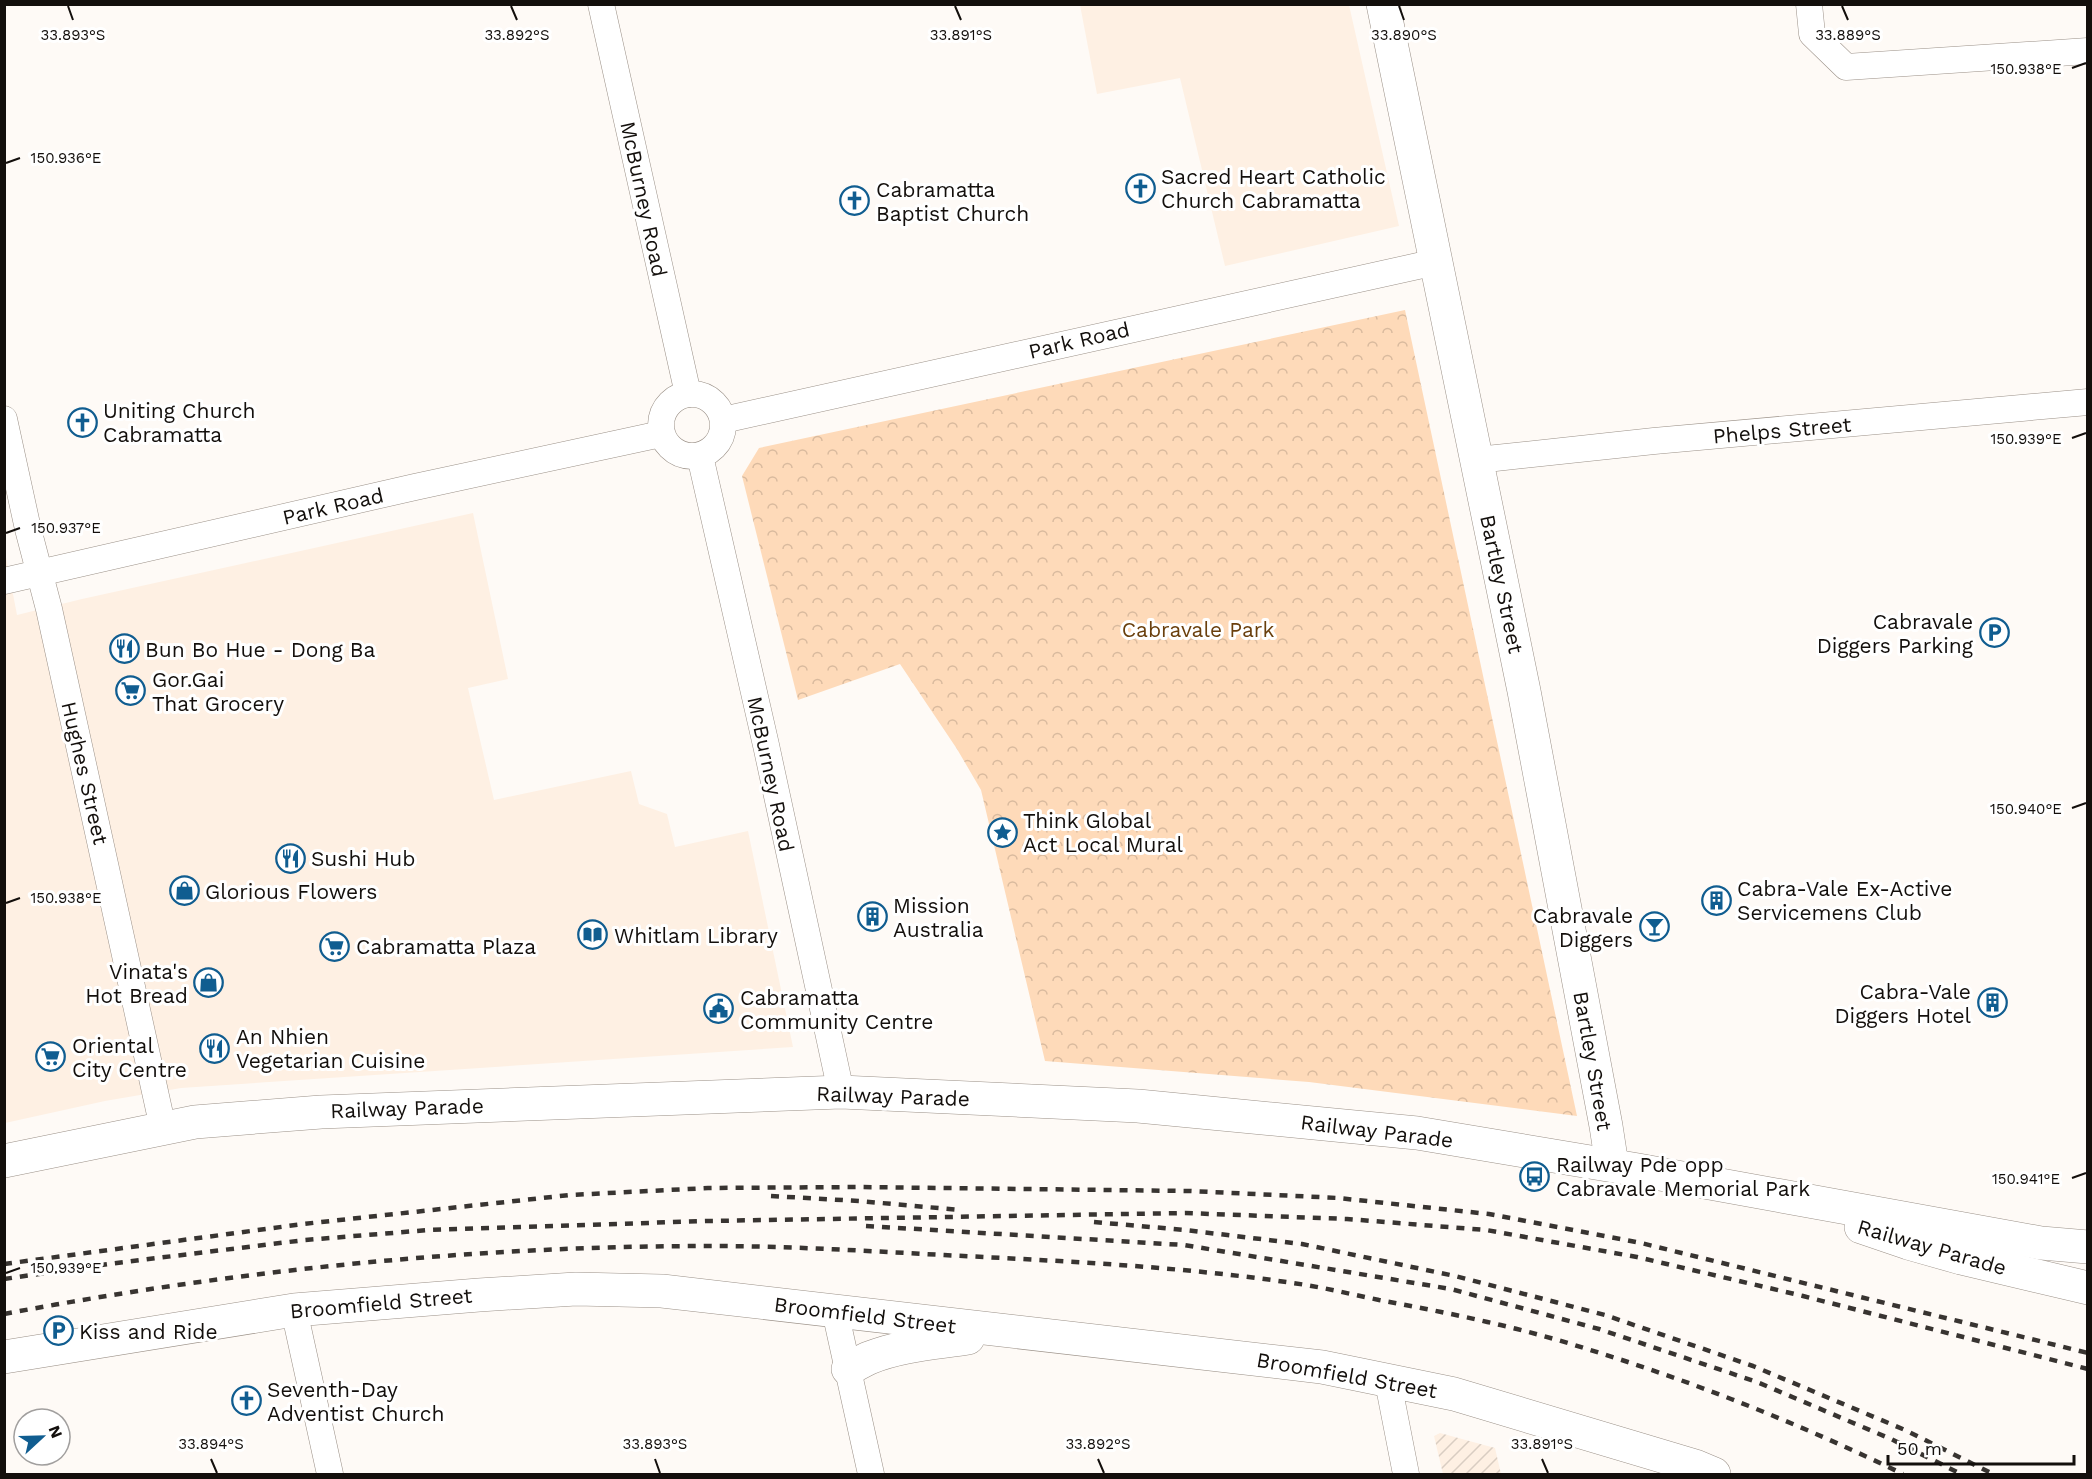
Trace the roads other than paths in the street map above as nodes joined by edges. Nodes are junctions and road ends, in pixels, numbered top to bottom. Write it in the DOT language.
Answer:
graph roads {
  1 [pos="601,4"];
  2 [pos="1383,4"];
  3 [pos="1809,4"];
  4 [pos="2088,51"];
  5 [pos="1436,262"];
  6 [pos="688,394"];
  7 [pos="2088,402"];
  8 [pos="4,419"];
  9 [pos="723,420"];
  10 [pos="662,434"];
  11 [pos="700,456"];
  12 [pos="1476,460"];
  13 [pos="40,573"];
  14 [pos="4,581"];
  15 [pos="841,1092"];
  16 [pos="163,1128"];
  17 [pos="4,1161"];
  18 [pos="1612,1165"];
  19 [pos="1779,1196"];
  20 [pos="2040,1242"];
  21 [pos="2088,1247"];
  22 [pos="2088,1271"];
  23 [pos="2088,1288"];
  24 [pos="294,1310"];
  25 [pos="835,1311"];
  26 [pos="1009,1332"];
  27 [pos="4,1357"];
  28 [pos="848,1369"];
  29 [pos="1388,1382"];
  30 [pos="330,1474"];
  31 [pos="871,1474"];
  32 [pos="1406,1474"];
  33 [pos="1714,1474"];
  1 -- 6 [label="street, McBurney Road"];
  2 -- 5 [label="main road, Bartley Street"];
  3 -- 4 [label="street"];
  5 -- 9 [label="street, Park Road"];
  5 -- 12 [label="main road, Bartley Street"];
  6 -- 9 [label="street"];
  6 -- 10 [label="street"];
  7 -- 12 [label="street, Phelps Street"];
  8 -- 13 [label="street, Hughes Street"];
  9 -- 11 [label="street"];
  10 -- 11 [label="street"];
  10 -- 13 [label="street, Park Road"];
  11 -- 15 [label="street, McBurney Road"];
  12 -- 18 [label="main road, Bartley Street"];
  13 -- 14 [label="street, Park Road"];
  13 -- 16 [label="street, Hughes Street"];
  15 -- 16 [label="main road, Railway Parade"];
  15 -- 18 [label="main road, Railway Parade"];
  16 -- 17 [label="main road, Railway Parade"];
  18 -- 19 [label="main road, Railway Parade"];
  19 -- 20 [label="main road, Railway Parade"];
  19 -- 23 [label="main road, Railway Parade"];
  20 -- 21 [label="main road, Railway Parade"];
  20 -- 22 [label="main road"];
  24 -- 25 [label="main road, Broomfield Street"];
  24 -- 27 [label="main road, Broomfield Street"];
  24 -- 30 [label="street"];
  25 -- 26 [label="main road, Broomfield Street"];
  25 -- 28 [label="street"];
  26 -- 28 [label="main road"];
  26 -- 29 [label="main road, Broomfield Street"];
  28 -- 31 [label="street"];
  29 -- 32 [label="street"];
  29 -- 33 [label="main road, Broomfield Street"];
}
